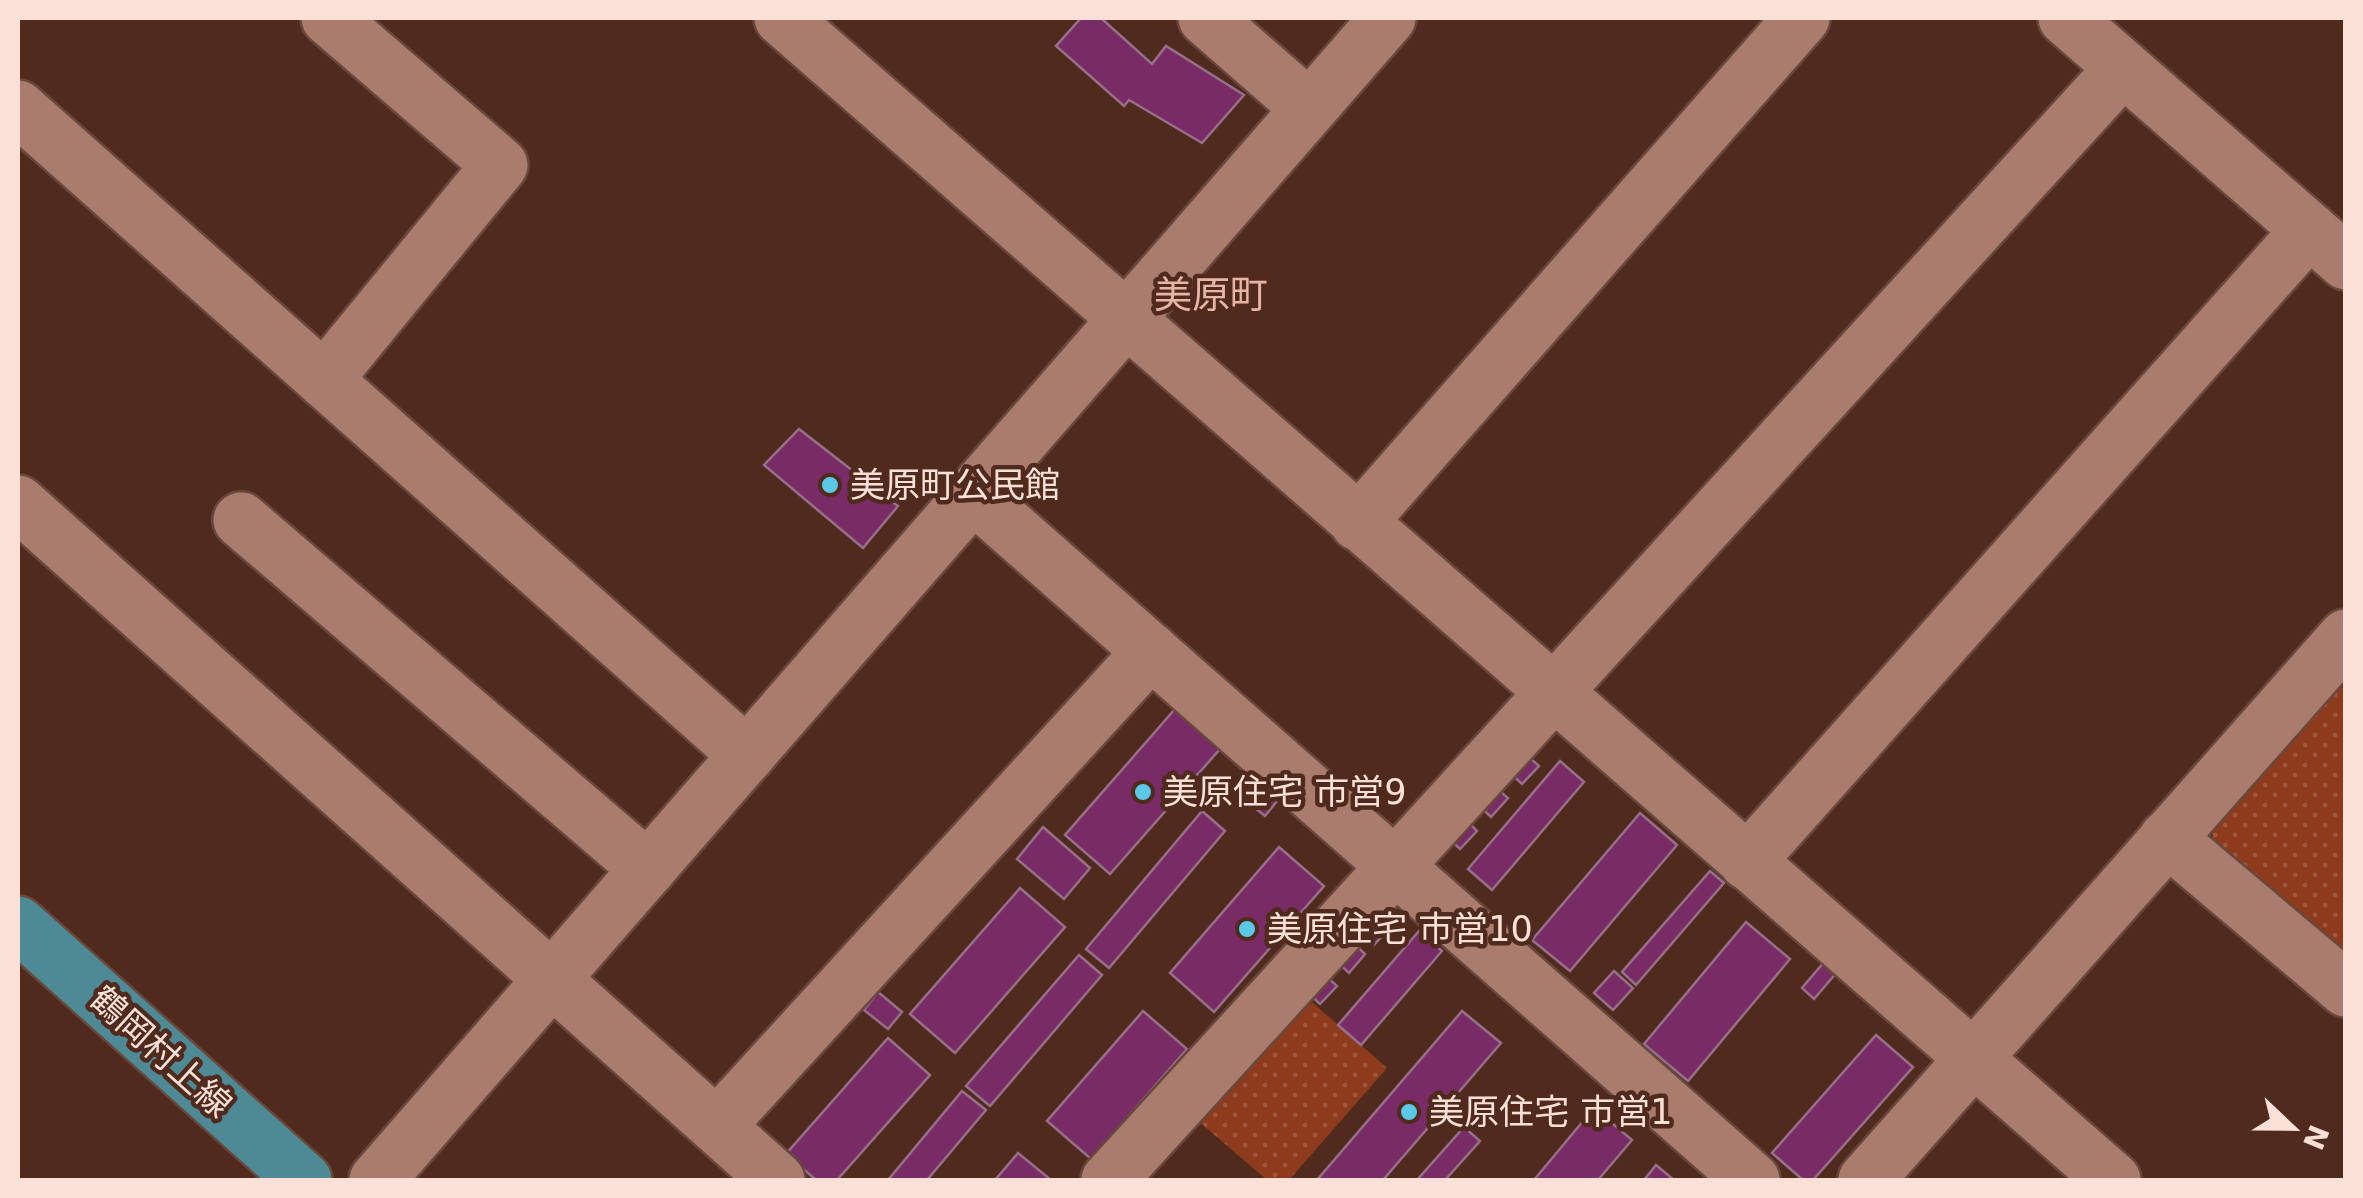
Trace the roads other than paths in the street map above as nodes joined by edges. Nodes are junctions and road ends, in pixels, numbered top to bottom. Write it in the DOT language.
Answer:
graph roads {
  1 [pos="329,18"];
  2 [pos="782,18"];
  3 [pos="1206,18"];
  4 [pos="1388,18"];
  5 [pos="1802,18"];
  6 [pos="2066,18"];
  7 [pos="2123,68"];
  8 [pos="18,108"];
  9 [pos="1309,108"];
  10 [pos="2327,246"];
  11 [pos="1126,319"];
  12 [pos="324,380"];
  13 [pos="972,495"];
  14 [pos="18,503"];
  15 [pos="241,520"];
  16 [pos="1358,523"];
  17 [pos="2344,642"];
  18 [pos="1151,651"];
  19 [pos="1553,693"];
  20 [pos="747,755"];
  21 [pos="2167,838"];
  22 [pos="1747,862"];
  23 [pos="1395,866"];
  24 [pos="648,868"];
  25 [pos="18,924"];
  26 [pos="550,980"];
  27 [pos="2346,989"];
  28 [pos="1971,1058"];
  29 [pos="717,1126"];
  30 [pos="1112,1179"];
  31 [pos="304,1180"];
  32 [pos="377,1180"];
  33 [pos="777,1180"];
  34 [pos="1752,1180"];
  35 [pos="1866,1180"];
  36 [pos="2113,1180"];
  1 -- 12 [label="street"];
  2 -- 11 [label="street"];
  3 -- 9 [label="street"];
  4 -- 9 [label="street"];
  5 -- 16 [label="street"];
  6 -- 7 [label="street"];
  7 -- 10 [label="street"];
  7 -- 19 [label="street"];
  8 -- 12 [label="street"];
  9 -- 11 [label="street"];
  10 -- 22 [label="street"];
  11 -- 13 [label="street"];
  11 -- 16 [label="street"];
  12 -- 20 [label="street"];
  13 -- 18 [label="street"];
  13 -- 20 [label="street"];
  14 -- 26 [label="street"];
  15 -- 24 [label="street"];
  16 -- 19 [label="street"];
  17 -- 21 [label="street"];
  18 -- 23 [label="street"];
  18 -- 29 [label="street"];
  19 -- 22 [label="street"];
  19 -- 23 [label="street"];
  20 -- 24 [label="street"];
  21 -- 27 [label="street"];
  21 -- 28 [label="street"];
  22 -- 28 [label="street"];
  23 -- 30 [label="street"];
  23 -- 34 [label="street"];
  24 -- 26 [label="street"];
  25 -- 31 [label="main road, 鶴岡村上線"];
  26 -- 29 [label="street"];
  26 -- 32 [label="street"];
  28 -- 35 [label="street"];
  28 -- 36 [label="street"];
  29 -- 33 [label="street"];
}
